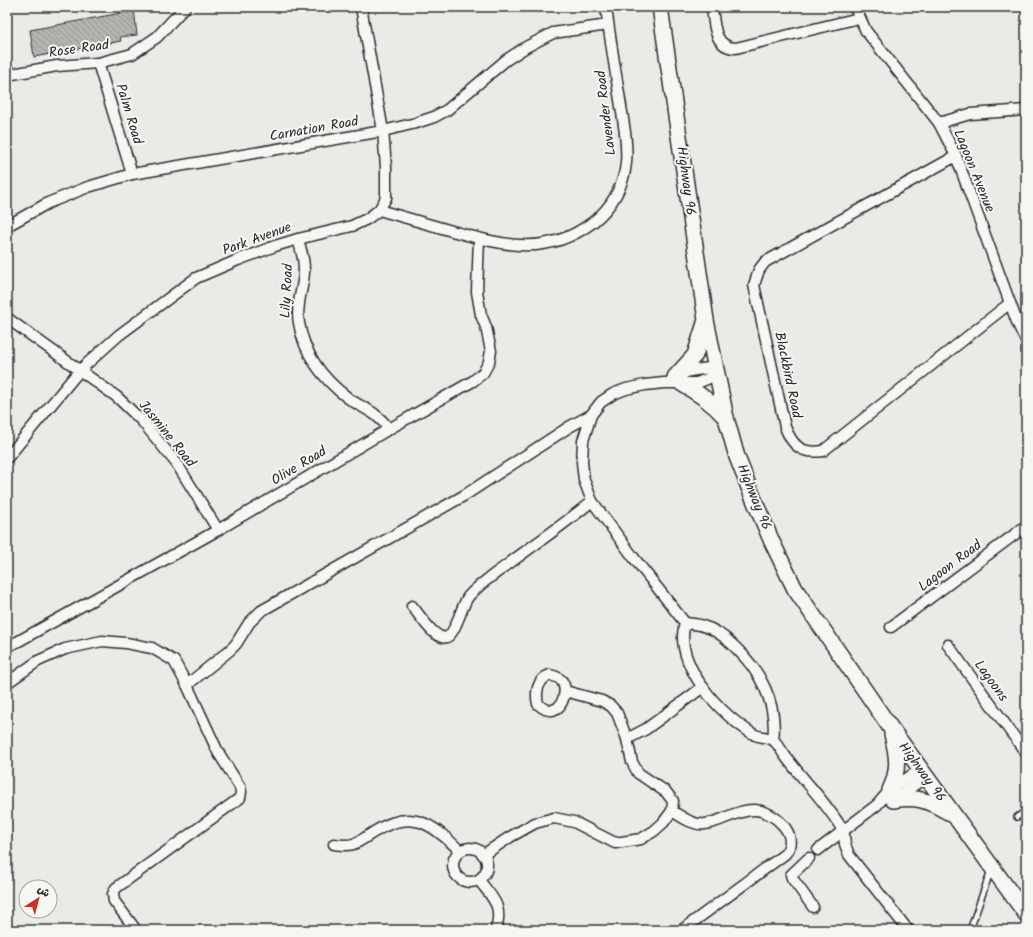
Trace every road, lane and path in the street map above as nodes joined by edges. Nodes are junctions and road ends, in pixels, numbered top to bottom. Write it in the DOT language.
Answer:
graph roads {
  1 [pos="185,7"];
  2 [pos="361,7"];
  3 [pos="606,7"];
  4 [pos="660,7"];
  5 [pos="712,7"];
  6 [pos="855,7"];
  7 [pos="859,18"];
  8 [pos="608,26"];
  9 [pos="98,63"];
  10 [pos="7,75"];
  11 [pos="1026,110"];
  12 [pos="939,124"];
  13 [pos="383,131"];
  14 [pos="956,156"];
  15 [pos="132,174"];
  16 [pos="379,210"];
  17 [pos="7,226"];
  18 [pos="298,239"];
  19 [pos="479,239"];
  20 [pos="1010,303"];
  21 [pos="7,318"];
  22 [pos="706,320"];
  23 [pos="1026,341"];
  24 [pos="80,370"];
  25 [pos="716,370"];
  26 [pos="674,381"];
  27 [pos="591,415"];
  28 [pos="726,418"];
  29 [pos="389,429"];
  30 [pos="7,458"];
  31 [pos="592,501"];
  32 [pos="1026,526"];
  33 [pos="218,530"];
  34 [pos="412,606"];
  35 [pos="685,623"];
  36 [pos="891,627"];
  37 [pos="7,646"];
  38 [pos="948,646"];
  39 [pos="7,683"];
  40 [pos="187,685"];
  41 [pos="703,687"];
  42 [pos="565,690"];
  43 [pos="890,727"];
  44 [pos="627,739"];
  45 [pos="773,740"];
  46 [pos="1026,753"];
  47 [pos="923,773"];
  48 [pos="891,795"];
  49 [pos="672,811"];
  50 [pos="1026,811"];
  51 [pos="954,815"];
  52 [pos="1017,817"];
  53 [pos="844,831"];
  54 [pos="334,844"];
  55 [pos="818,850"];
  56 [pos="460,851"];
  57 [pos="483,855"];
  58 [pos="809,858"];
  59 [pos="992,867"];
  60 [pos="479,880"];
  61 [pos="813,907"];
  62 [pos="1026,914"];
  63 [pos="136,930"];
  64 [pos="496,930"];
  65 [pos="682,930"];
  66 [pos="908,930"];
  67 [pos="970,930"];
  1 -- 9 [label="street, Rose Road"];
  2 -- 13 [label="street"];
  3 -- 8 [label="street, Lavender Road"];
  4 -- 22 [label="street, Highway 96"];
  5 -- 7 [label="street"];
  6 -- 7 [label="street, Lagoon Avenue"];
  7 -- 12 [label="street, Lagoon Avenue"];
  8 -- 13 [label="street, Carnation Road"];
  8 -- 19 [label="street, Lavender Road"];
  9 -- 10 [label="street, Rose Road"];
  9 -- 15 [label="street, Palm Road"];
  11 -- 12 [label="street"];
  12 -- 14 [label="street, Lagoon Avenue"];
  13 -- 15 [label="street, Carnation Road"];
  13 -- 16 [label="street"];
  14 -- 20 [label="street, Lagoon Avenue"];
  14 -- 20 [label="street, Blackbird Road"];
  15 -- 17 [label="street, Carnation Road"];
  16 -- 18 [label="street, Park Avenue"];
  16 -- 19 [label="street, Lavender Road"];
  18 -- 24 [label="street, Park Avenue"];
  18 -- 29 [label="street, Lily Road"];
  19 -- 29 [label="street, Olive Road"];
  20 -- 23 [label="street, Lagoon Avenue"];
  21 -- 24 [label="street"];
  22 -- 25 [label="street, Highway 96"];
  22 -- 26 [label="street"];
  24 -- 30 [label="street, Park Avenue"];
  24 -- 33 [label="street, Jasmine Road"];
  25 -- 26 [label="street"];
  25 -- 28 [label="street, Highway 96"];
  26 -- 27 [label="street"];
  26 -- 28 [label="street"];
  27 -- 31 [label="street"];
  27 -- 40 [label="street"];
  28 -- 43 [label="street, Highway 96"];
  29 -- 33 [label="street, Olive Road"];
  31 -- 34 [label="street"];
  31 -- 35 [label="street"];
  32 -- 36 [label="street, Lagoon Road"];
  33 -- 37 [label="street, Olive Road"];
  35 -- 41 [label="street"];
  35 -- 45 [label="street"];
  38 -- 46 [label="street, Lagoons"];
  39 -- 40 [label="street"];
  40 -- 63 [label="street"];
  41 -- 44 [label="street"];
  41 -- 45 [label="street"];
  42 -- 44 [label="street"];
  43 -- 47 [label="street, Highway 96"];
  43 -- 48 [label="street"];
  44 -- 49 [label="street"];
  45 -- 53 [label="street"];
  47 -- 48 [label="street"];
  47 -- 51 [label="street, Highway 96"];
  48 -- 51 [label="street"];
  48 -- 53 [label="street"];
  49 -- 57 [label="street"];
  49 -- 65 [label="street"];
  50 -- 52 [label="lane"];
  51 -- 59 [label="street, Highway 96"];
  53 -- 55 [label="street"];
  53 -- 66 [label="street"];
  54 -- 56 [label="street"];
  56 -- 57 [label="street"];
  56 -- 60 [label="street"];
  57 -- 60 [label="street"];
  58 -- 61 [label="street"];
  59 -- 62 [label="street, Highway 96"];
  59 -- 67 [label="lane"];
  60 -- 64 [label="street"];
}
